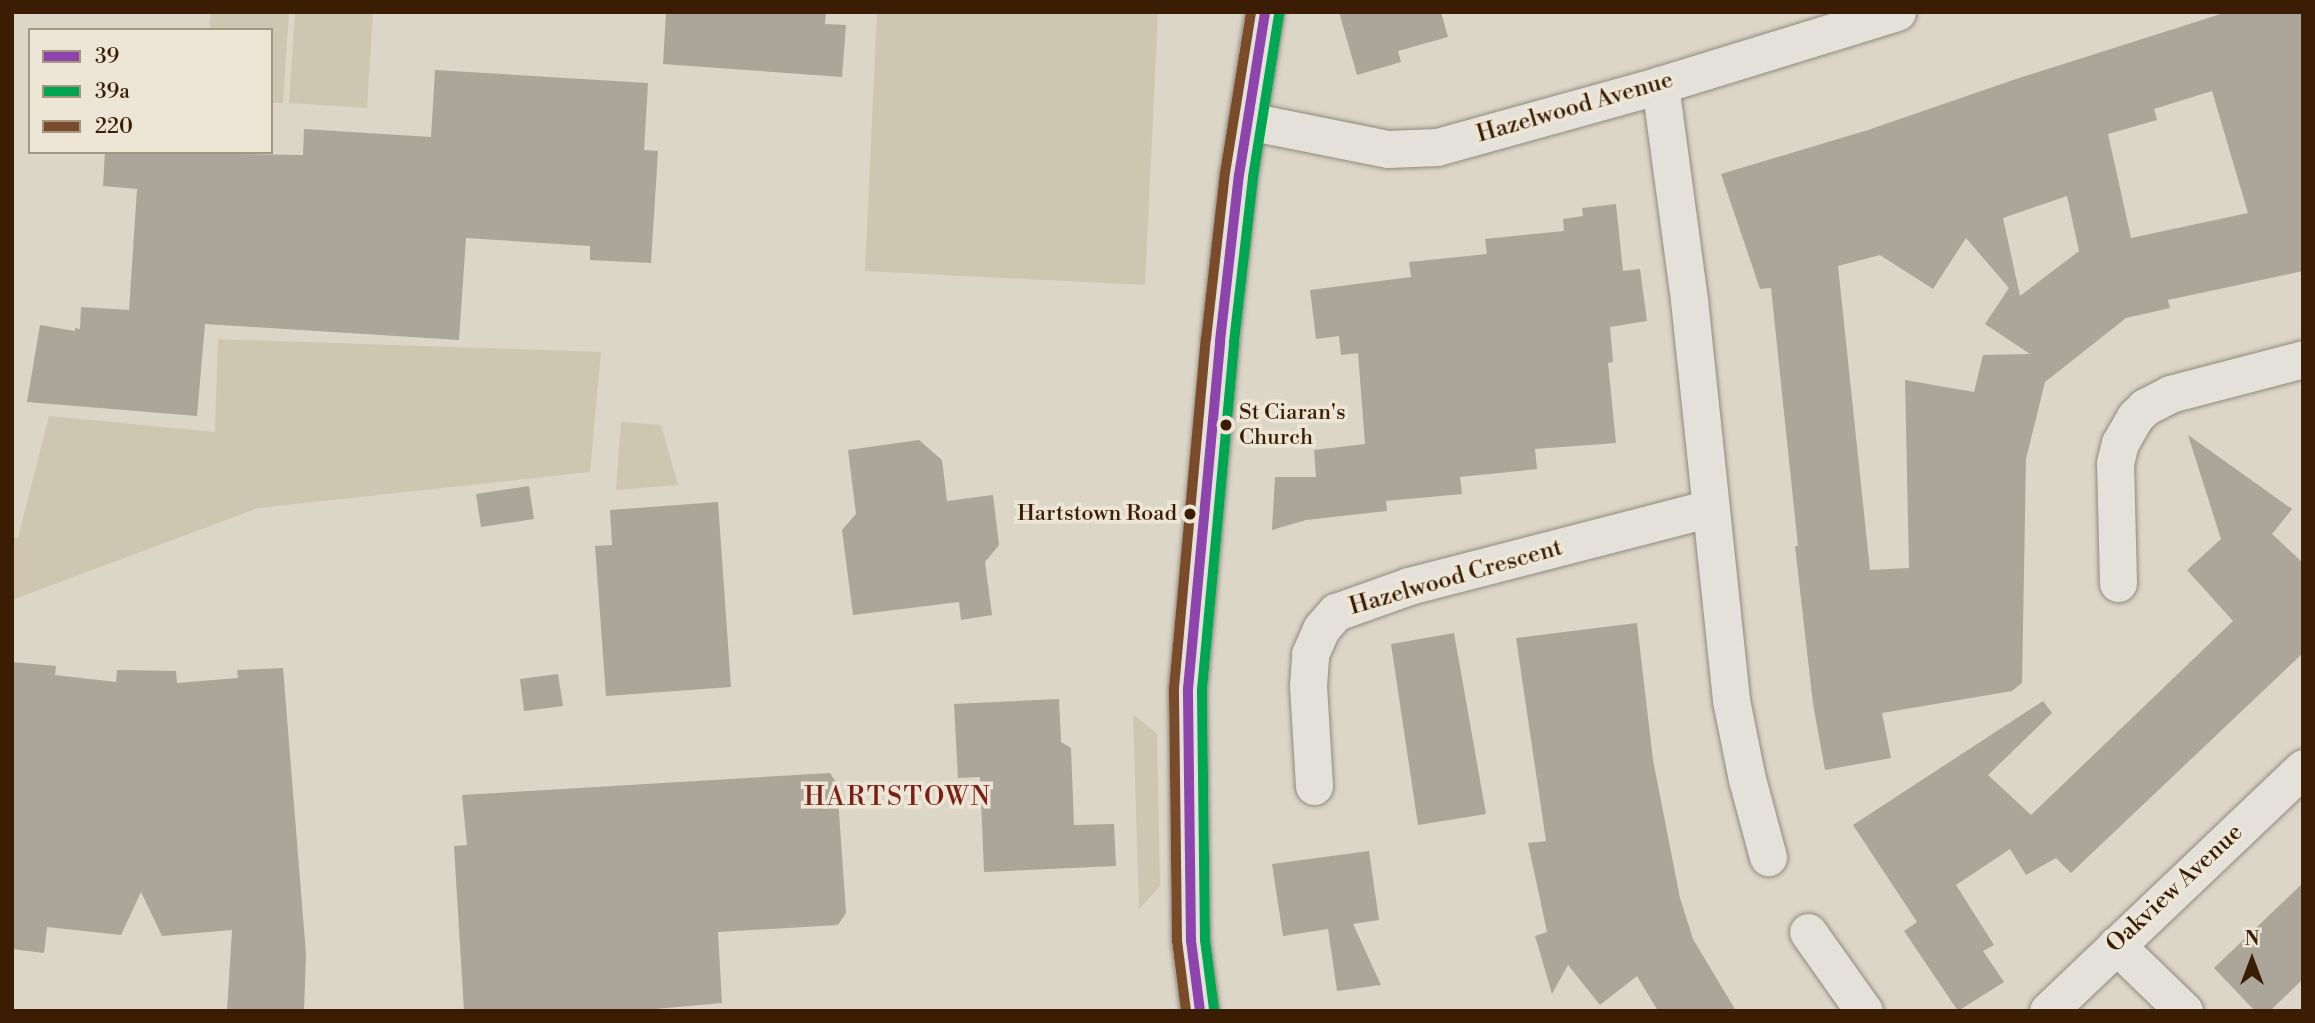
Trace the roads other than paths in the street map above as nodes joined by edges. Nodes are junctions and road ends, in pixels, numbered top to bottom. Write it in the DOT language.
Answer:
graph roads {
  1 [pos="1265,12"];
  2 [pos="1897,12"];
  3 [pos="1660,85"];
  4 [pos="1248,121"];
  5 [pos="2303,359"];
  6 [pos="1710,508"];
  7 [pos="2118,583"];
  8 [pos="2303,768"];
  9 [pos="1314,786"];
  10 [pos="1768,858"];
  11 [pos="1808,932"];
  12 [pos="2116,945"];
  13 [pos="1200,1011"];
  14 [pos="1864,1011"];
  15 [pos="2048,1011"];
  16 [pos="2184,1011"];
  1 -- 4 [label="street"];
  2 -- 3 [label="street, Hazelwood Avenue"];
  3 -- 4 [label="street, Hazelwood Avenue"];
  3 -- 6 [label="street"];
  4 -- 13 [label="street"];
  5 -- 7 [label="street"];
  6 -- 9 [label="street, Hazelwood Crescent"];
  6 -- 10 [label="street"];
  8 -- 12 [label="street, Oakview Avenue"];
  11 -- 14 [label="street"];
  12 -- 15 [label="street, Oakview Avenue"];
  12 -- 16 [label="street"];
}
